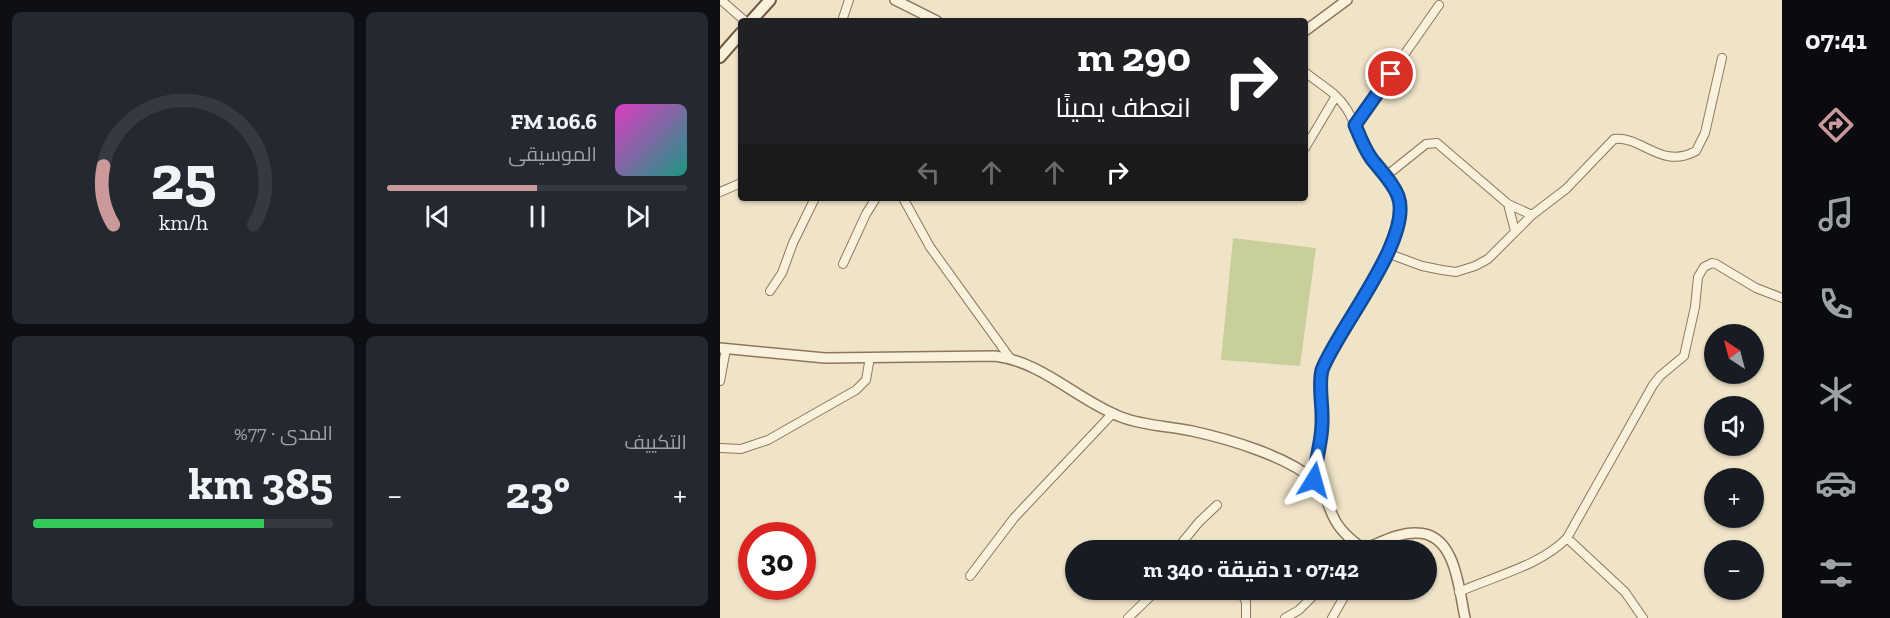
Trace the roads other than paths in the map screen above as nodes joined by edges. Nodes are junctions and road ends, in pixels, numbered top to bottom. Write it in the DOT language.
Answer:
graph roads {
  1 [pos="721,0"];
  2 [pos="770,0"];
  3 [pos="849,0"];
  4 [pos="895,0"];
  5 [pos="1347,0"];
  6 [pos="1439,4"];
  7 [pos="742,18"];
  8 [pos="754,18"];
  9 [pos="843,18"];
  10 [pos="931,18"];
  11 [pos="1308,29"];
  12 [pos="738,36"];
  13 [pos="720,57"];
  14 [pos="1722,58"];
  15 [pos="1308,74"];
  16 [pos="1336,96"];
  17 [pos="1355,125"];
  18 [pos="1308,143"];
  19 [pos="1386,176"];
  20 [pos="738,184"];
  21 [pos="720,192"];
  22 [pos="814,201"];
  23 [pos="874,201"];
  24 [pos="905,201"];
  25 [pos="1508,204"];
  26 [pos="1532,215"];
  27 [pos="1515,231"];
  28 [pos="1387,253"];
  29 [pos="843,264"];
  30 [pos="770,291"];
  31 [pos="1782,298"];
  32 [pos="723,349"];
  33 [pos="870,357"];
  34 [pos="1010,358"];
  35 [pos="720,381"];
  36 [pos="1113,413"];
  37 [pos="720,448"];
  38 [pos="1314,480"];
  39 [pos="1218,505"];
  40 [pos="1568,538"];
  41 [pos="1186,540"];
  42 [pos="1353,540"];
  43 [pos="1392,540"];
  44 [pos="1435,540"];
  45 [pos="1437,541"];
  46 [pos="970,576"];
  47 [pos="1459,592"];
  48 [pos="1147,600"];
  49 [pos="1245,600"];
  50 [pos="1309,600"];
  51 [pos="1342,600"];
  52 [pos="1128,618"];
  53 [pos="1246,618"];
  54 [pos="1285,618"];
  55 [pos="1332,618"];
  56 [pos="1465,618"];
  57 [pos="1643,618"];
  1 -- 7 [label="street"];
  2 -- 8 [label="main road"];
  3 -- 9 [label="street"];
  4 -- 10 [label="street"];
  5 -- 11 [label="street"];
  6 -- 17 [label="street"];
  12 -- 13 [label="main road"];
  14 -- 26 [label="street"];
  15 -- 16 [label="street"];
  16 -- 17 [label="street"];
  16 -- 18 [label="street"];
  17 -- 19 [label="street"];
  19 -- 25 [label="street"];
  19 -- 28 [label="street"];
  20 -- 21 [label="street"];
  22 -- 30 [label="street"];
  23 -- 29 [label="street"];
  24 -- 34 [label="street"];
  25 -- 26 [label="street"];
  25 -- 27 [label="street"];
  26 -- 27 [label="street"];
  27 -- 28 [label="street"];
  28 -- 38 [label="street"];
  31 -- 40 [label="street"];
  32 -- 33 [label="street"];
  32 -- 35 [label="street"];
  33 -- 34 [label="street"];
  33 -- 37 [label="street"];
  34 -- 36 [label="street"];
  36 -- 38 [label="street"];
  36 -- 46 [label="street"];
  38 -- 42 [label="street"];
  39 -- 41 [label="street"];
  40 -- 47 [label="street"];
  40 -- 57 [label="street"];
  43 -- 44 [label="street"];
  45 -- 47 [label="street"];
  47 -- 56 [label="street"];
  48 -- 52 [label="street"];
  49 -- 53 [label="street"];
  50 -- 54 [label="street"];
  51 -- 55 [label="street"];
}
